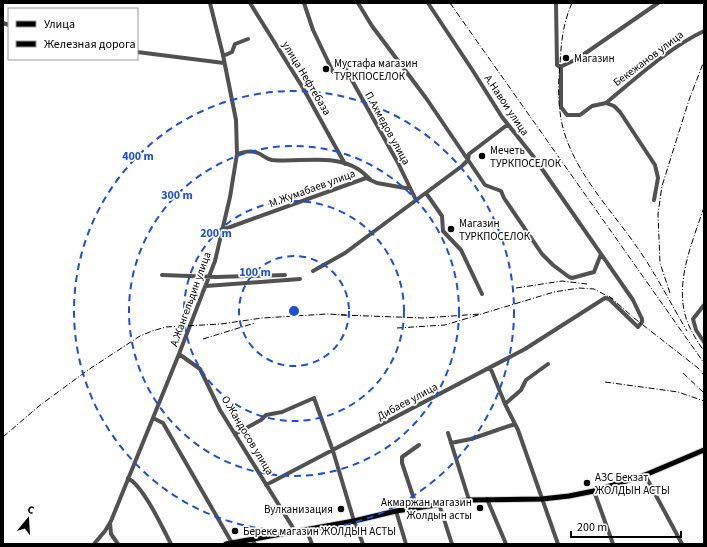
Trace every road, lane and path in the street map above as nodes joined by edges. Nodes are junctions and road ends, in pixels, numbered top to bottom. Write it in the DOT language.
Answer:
graph roads {
  1 [pos="210,3"];
  2 [pos="250,3"];
  3 [pos="304,3"];
  4 [pos="358,3"];
  5 [pos="428,3"];
  6 [pos="556,3"];
  7 [pos="658,3"];
  8 [pos="704,31"];
  9 [pos="248,39"];
  10 [pos="138,52"];
  11 [pos="223,56"];
  12 [pos="224,63"];
  13 [pos="344,66"];
  14 [pos="559,66"];
  15 [pos="332,72"];
  16 [pos="606,103"];
  17 [pos="508,125"];
  18 [pos="237,154"];
  19 [pos="468,160"];
  20 [pos="345,164"];
  21 [pos="370,179"];
  22 [pos="410,188"];
  23 [pos="426,193"];
  24 [pos="416,200"];
  25 [pos="654,200"];
  26 [pos="222,230"];
  27 [pos="600,254"];
  28 [pos="313,271"];
  29 [pos="162,275"];
  30 [pos="284,275"];
  31 [pos="209,276"];
  32 [pos="300,279"];
  33 [pos="206,286"];
  34 [pos="482,294"];
  35 [pos="599,301"];
  36 [pos="704,306"];
  37 [pos="704,342"];
  38 [pos="179,354"];
  39 [pos="548,364"];
  40 [pos="490,367"];
  41 [pos="505,404"];
  42 [pos="153,418"];
  43 [pos="515,424"];
  44 [pos="448,432"];
  45 [pos="235,434"];
  46 [pos="419,444"];
  47 [pos="451,444"];
  48 [pos="704,450"];
  49 [pos="333,451"];
  50 [pos="645,475"];
  51 [pos="128,478"];
  52 [pos="266,485"];
  53 [pos="594,491"];
  54 [pos="487,499"];
  55 [pos="542,499"];
  56 [pos="469,500"];
  57 [pos="439,504"];
  58 [pos="417,508"];
  59 [pos="396,511"];
  60 [pos="354,520"];
  61 [pos="111,521"];
  62 [pos="306,529"];
  63 [pos="295,531"];
  64 [pos="252,539"];
  65 [pos="232,543"];
  66 [pos="94,544"];
  67 [pos="118,544"];
  68 [pos="171,544"];
  69 [pos="226,544"];
  70 [pos="255,544"];
  71 [pos="312,544"];
  72 [pos="363,544"];
  73 [pos="406,544"];
  74 [pos="452,544"];
  75 [pos="506,544"];
  76 [pos="558,544"];
  77 [pos="613,544"];
  78 [pos="682,544"];
  1 -- 11 [label="street, А.Жангельдин улица"];
  2 -- 20 [label="street, улица Нефтебаза"];
  3 -- 15 [label="street"];
  4 -- 19 [label="street"];
  5 -- 17 [label="street, А.Навои улица"];
  6 -- 14 [label="street"];
  7 -- 14 [label="street"];
  8 -- 16 [label="street, Бекежанов улица"];
  9 -- 11 [label="street"];
  10 -- 12 [label="street"];
  11 -- 12 [label="street, А.Жангельдин улица"];
  12 -- 18 [label="street, А.Жангельдин улица"];
  13 -- 22 [label="street, П.Ахмедов улица"];
  14 -- 16 [label="street, Бекежанов улица"];
  16 -- 25 [label="street"];
  17 -- 19 [label="street"];
  17 -- 27 [label="street, А.Навои улица"];
  18 -- 20 [label="street"];
  18 -- 26 [label="street, А.Жангельдин улица"];
  19 -- 23 [label="street"];
  19 -- 27 [label="street"];
  20 -- 21 [label="street"];
  21 -- 22 [label="street, М.Жумабаев улица"];
  21 -- 26 [label="street, М.Жумабаев улица"];
  22 -- 24 [label="street, П.Ахмедов улица"];
  23 -- 24 [label="street"];
  23 -- 34 [label="street"];
  24 -- 28 [label="street"];
  26 -- 31 [label="street, А.Жангельдин улица"];
  27 -- 35 [label="street, А.Навои улица"];
  29 -- 31 [label="street"];
  30 -- 31 [label="street"];
  31 -- 33 [label="street, А.Жангельдин улица"];
  32 -- 33 [label="street"];
  33 -- 38 [label="street, А.Жангельдин улица"];
  35 -- 40 [label="street, Дибаев улица"];
  36 -- 37 [label="street"];
  38 -- 42 [label="street, А.Жангельдин улица"];
  38 -- 45 [label="street, О.Жандосов улица"];
  39 -- 41 [label="street"];
  40 -- 41 [label="street"];
  40 -- 49 [label="street, Дибаев улица"];
  41 -- 43 [label="street"];
  42 -- 51 [label="street, А.Жангельдин улица"];
  42 -- 65 [label="street"];
  43 -- 47 [label="street"];
  43 -- 55 [label="street"];
  44 -- 47 [label="street"];
  45 -- 49 [label="street"];
  45 -- 52 [label="street, О.Жандосов улица"];
  46 -- 58 [label="street"];
  47 -- 56 [label="street"];
  48 -- 50 [label="main road"];
  49 -- 52 [label="street, Дибаев улица"];
  49 -- 60 [label="street"];
  50 -- 53 [label="main road"];
  50 -- 78 [label="street"];
  51 -- 61 [label="street, А.Жангельдин улица"];
  51 -- 68 [label="street"];
  52 -- 63 [label="street, О.Жандосов улица"];
  53 -- 55 [label="main road"];
  53 -- 77 [label="street"];
  54 -- 55 [label="main road"];
  54 -- 56 [label="main road"];
  54 -- 75 [label="street"];
  55 -- 76 [label="street"];
  56 -- 57 [label="main road"];
  57 -- 58 [label="main road"];
  57 -- 74 [label="street"];
  58 -- 59 [label="main road"];
  59 -- 60 [label="main road"];
  59 -- 73 [label="street"];
  60 -- 62 [label="main road"];
  60 -- 72 [label="street"];
  61 -- 66 [label="street, А.Жангельдин улица"];
  61 -- 67 [label="street"];
  62 -- 63 [label="main road"];
  62 -- 71 [label="street"];
  63 -- 64 [label="main road"];
  64 -- 65 [label="main road"];
  64 -- 70 [label="street"];
  65 -- 69 [label="main road"];
}
